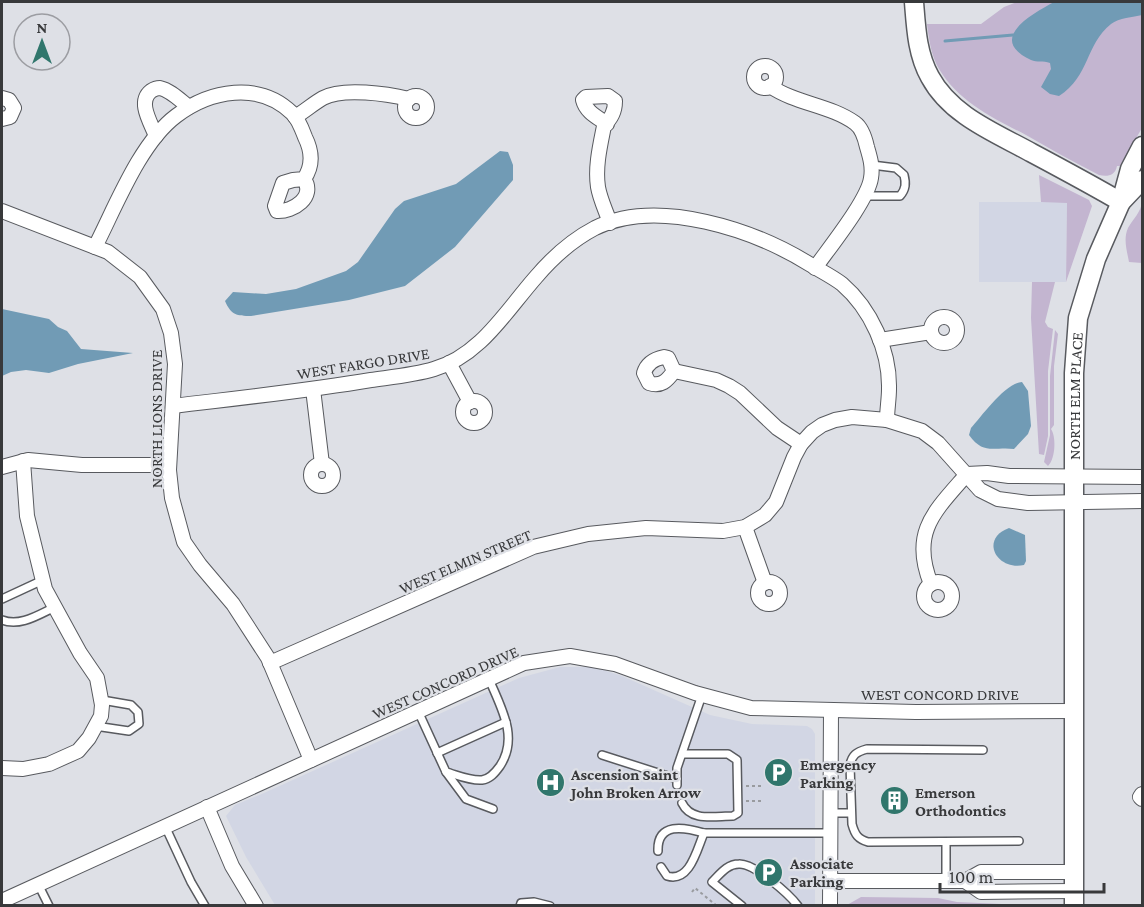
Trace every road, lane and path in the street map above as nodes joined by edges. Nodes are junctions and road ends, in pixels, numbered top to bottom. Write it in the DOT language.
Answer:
graph roads {
  1 [pos="914,2"];
  2 [pos="770,86"];
  3 [pos="2,98"];
  4 [pos="409,99"];
  5 [pos="189,107"];
  6 [pos="295,117"];
  7 [pos="2,119"];
  8 [pos="606,124"];
  9 [pos="156,136"];
  10 [pos="1143,146"];
  11 [pos="872,165"];
  12 [pos="304,179"];
  13 [pos="1143,180"];
  14 [pos="865,196"];
  15 [pos="1121,202"];
  16 [pos="2,211"];
  17 [pos="610,223"];
  18 [pos="95,247"];
  19 [pos="815,268"];
  20 [pos="931,332"];
  21 [pos="880,340"];
  22 [pos="449,363"];
  23 [pos="674,371"];
  24 [pos="313,389"];
  25 [pos="470,402"];
  26 [pos="173,406"];
  27 [pos="886,420"];
  28 [pos="801,444"];
  29 [pos="23,461"];
  30 [pos="322,464"];
  31 [pos="169,465"];
  32 [pos="2,467"];
  33 [pos="967,474"];
  34 [pos="1074,477"];
  35 [pos="1143,477"];
  36 [pos="1143,501"];
  37 [pos="1074,502"];
  38 [pos="745,527"];
  39 [pos="43,580"];
  40 [pos="765,583"];
  41 [pos="931,584"];
  42 [pos="2,599"];
  43 [pos="55,607"];
  44 [pos="2,620"];
  45 [pos="270,663"];
  46 [pos="489,679"];
  47 [pos="702,695"];
  48 [pos="102,703"];
  49 [pos="831,710"];
  50 [pos="418,711"];
  51 [pos="1074,711"];
  52 [pos="506,722"];
  53 [pos="95,726"];
  54 [pos="983,750"];
  55 [pos="437,753"];
  56 [pos="683,754"];
  57 [pos="602,755"];
  58 [pos="311,760"];
  59 [pos="2,768"];
  60 [pos="446,772"];
  61 [pos="748,786"];
  62 [pos="763,786"];
  63 [pos="749,801"];
  64 [pos="763,801"];
  65 [pos="682,803"];
  66 [pos="207,807"];
  67 [pos="493,809"];
  68 [pos="830,813"];
  69 [pos="851,813"];
  70 [pos="165,826"];
  71 [pos="704,833"];
  72 [pos="830,833"];
  73 [pos="1019,841"];
  74 [pos="946,842"];
  75 [pos="658,851"];
  76 [pos="661,867"];
  77 [pos="1074,872"];
  78 [pos="946,880"];
  79 [pos="830,881"];
  80 [pos="965,881"];
  81 [pos="38,884"];
  82 [pos="692,892"];
  83 [pos="700,893"];
  84 [pos="698,896"];
  85 [pos="1074,898"];
  86 [pos="2,901"];
  87 [pos="49,906"];
  88 [pos="205,906"];
  89 [pos="255,906"];
  90 [pos="520,906"];
  91 [pos="550,906"];
  92 [pos="717,906"];
  93 [pos="742,906"];
  94 [pos="798,906"];
  95 [pos="830,906"];
  1 -- 15 [label="main road"];
  2 -- 11 [label="street"];
  3 -- 7 [label="street"];
  4 -- 6 [label="street"];
  5 -- 6 [label="street"];
  5 -- 9 [label="street"];
  5 -- 9 [label="street"];
  6 -- 12 [label="street"];
  8 -- 17 [label="street"];
  9 -- 18 [label="street"];
  10 -- 15 [label="main road"];
  11 -- 14 [label="street"];
  11 -- 14 [label="lane"];
  13 -- 15 [label="main road"];
  14 -- 19 [label="street"];
  15 -- 34 [label="main road, NORTH ELM PLACE"];
  16 -- 18 [label="street, NORTH LIONS DRIVE"];
  17 -- 19 [label="street, WEST FARGO DRIVE"];
  17 -- 22 [label="street, WEST FARGO DRIVE"];
  18 -- 26 [label="street, NORTH LIONS DRIVE"];
  19 -- 21 [label="street, WEST FARGO DRIVE"];
  20 -- 21 [label="street"];
  21 -- 27 [label="street, WEST FARGO DRIVE"];
  22 -- 24 [label="street, WEST FARGO DRIVE"];
  22 -- 25 [label="street"];
  23 -- 28 [label="street"];
  24 -- 26 [label="street, WEST FARGO DRIVE"];
  24 -- 30 [label="street"];
  26 -- 31 [label="street, NORTH LIONS DRIVE"];
  27 -- 28 [label="street, WEST ELMIN STREET"];
  27 -- 33 [label="street, WEST ELMIN STREET"];
  28 -- 38 [label="street, WEST ELMIN STREET"];
  29 -- 31 [label="street"];
  29 -- 32 [label="street"];
  29 -- 39 [label="street"];
  31 -- 45 [label="street, NORTH LIONS DRIVE"];
  33 -- 34 [label="street"];
  33 -- 37 [label="street, WEST ELMIN STREET"];
  33 -- 41 [label="street"];
  34 -- 35 [label="street"];
  34 -- 37 [label="main road, NORTH ELM PLACE"];
  36 -- 37 [label="street, WEST ELMIN STREET"];
  37 -- 51 [label="main road, NORTH ELM PLACE"];
  38 -- 40 [label="street"];
  38 -- 45 [label="street, WEST ELMIN STREET"];
  39 -- 42 [label="lane"];
  39 -- 43 [label="street"];
  43 -- 44 [label="lane"];
  43 -- 48 [label="street"];
  45 -- 58 [label="street, NORTH LIONS DRIVE"];
  46 -- 47 [label="street, WEST CONCORD DRIVE"];
  46 -- 50 [label="street, WEST CONCORD DRIVE"];
  46 -- 52 [label="lane"];
  47 -- 49 [label="street, WEST CONCORD DRIVE"];
  47 -- 56 [label="lane"];
  48 -- 53 [label="street"];
  48 -- 53 [label="lane"];
  49 -- 51 [label="street, WEST CONCORD DRIVE"];
  49 -- 68 [label="street"];
  50 -- 55 [label="lane"];
  50 -- 58 [label="street, WEST CONCORD DRIVE"];
  51 -- 77 [label="main road, NORTH ELM PLACE"];
  52 -- 55 [label="lane"];
  52 -- 60 [label="lane"];
  53 -- 59 [label="street"];
  54 -- 69 [label="lane"];
  55 -- 60 [label="lane"];
  56 -- 57 [label="lane"];
  56 -- 65 [label="lane"];
  58 -- 66 [label="street, WEST CONCORD DRIVE"];
  60 -- 67 [label="lane"];
  61 -- 62 [label="path"];
  63 -- 64 [label="path"];
  66 -- 70 [label="street, WEST CONCORD DRIVE"];
  66 -- 89 [label="street"];
  68 -- 69 [label="lane"];
  68 -- 72 [label="street"];
  69 -- 74 [label="lane"];
  70 -- 81 [label="street, WEST CONCORD DRIVE"];
  70 -- 88 [label="lane"];
  71 -- 72 [label="lane"];
  71 -- 75 [label="lane"];
  71 -- 76 [label="lane"];
  72 -- 79 [label="street"];
  73 -- 74 [label="lane"];
  74 -- 78 [label="lane"];
  77 -- 80 [label="street"];
  77 -- 85 [label="main road, NORTH ELM PLACE"];
  78 -- 79 [label="street"];
  78 -- 80 [label="street"];
  79 -- 95 [label="street"];
  80 -- 85 [label="street"];
  81 -- 86 [label="street, WEST CONCORD DRIVE"];
  81 -- 87 [label="lane"];
  82 -- 83 [label="path"];
  83 -- 84 [label="path"];
  83 -- 92 [label="path"];
  90 -- 91 [label="lane"];
  93 -- 94 [label="lane"];
}
